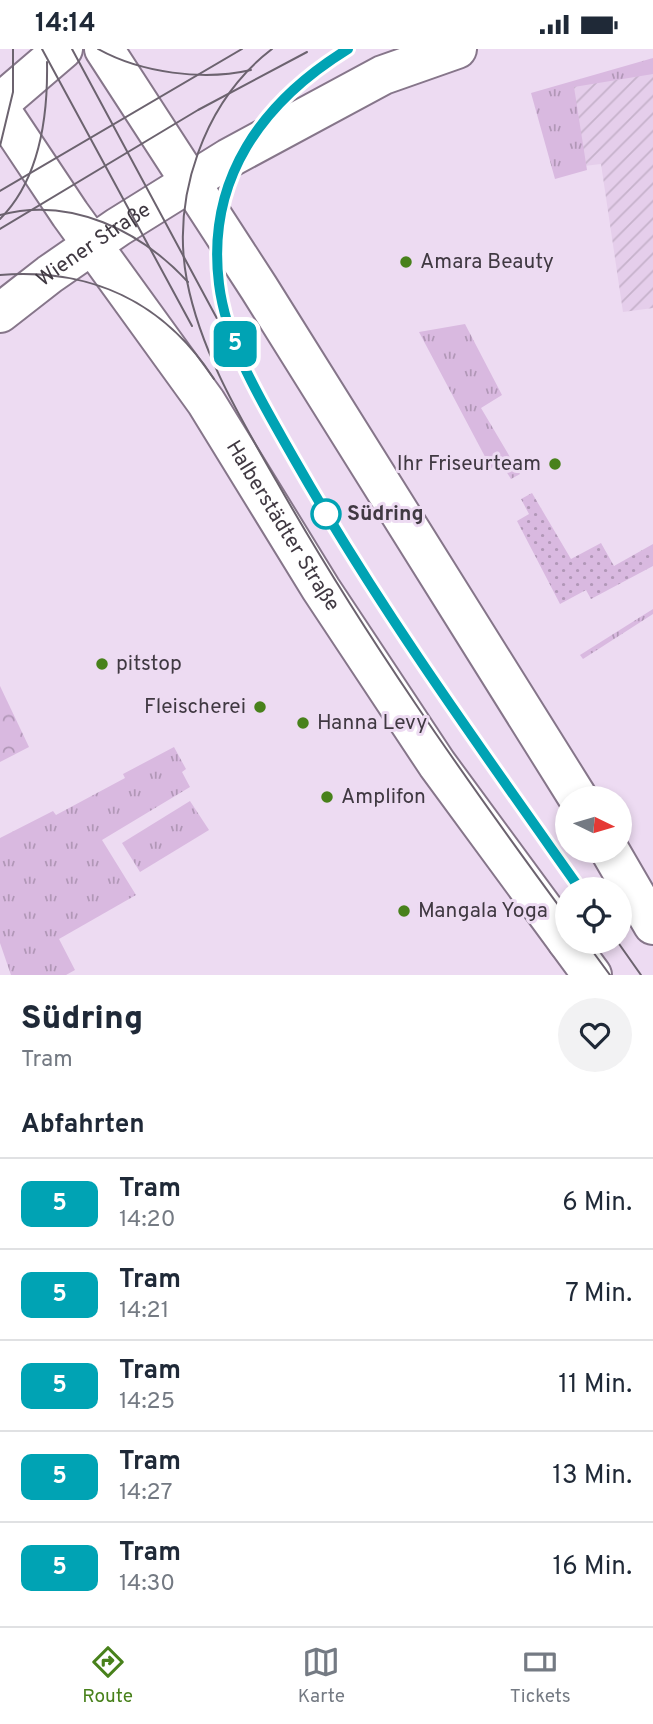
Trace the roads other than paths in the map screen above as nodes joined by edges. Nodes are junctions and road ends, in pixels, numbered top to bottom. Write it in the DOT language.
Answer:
graph roads {
  1 [pos="63,49"];
  2 [pos="104,49"];
  3 [pos="457,49"];
  4 [pos="0,103"];
  5 [pos="0,109"];
  6 [pos="190,183"];
  7 [pos="93,244"];
  8 [pos="0,313"];
  9 [pos="571,786"];
  10 [pos="617,863"];
  11 [pos="555,925"];
  12 [pos="653,925"];
  13 [pos="577,954"];
  14 [pos="592,975"];
  1 -- 4 [label="main road"];
  2 -- 6 [label="main road"];
  3 -- 6 [label="main road"];
  5 -- 7 [label="main road, Halberstädter Straße"];
  6 -- 7 [label="main road, Wiener Straße"];
  6 -- 9 [label="main road"];
  7 -- 8 [label="main road, Wiener Straße"];
  7 -- 11 [label="main road, Halberstädter Straße"];
  10 -- 12 [label="main road"];
  13 -- 14 [label="main road, Halberstädter Straße"];
}
